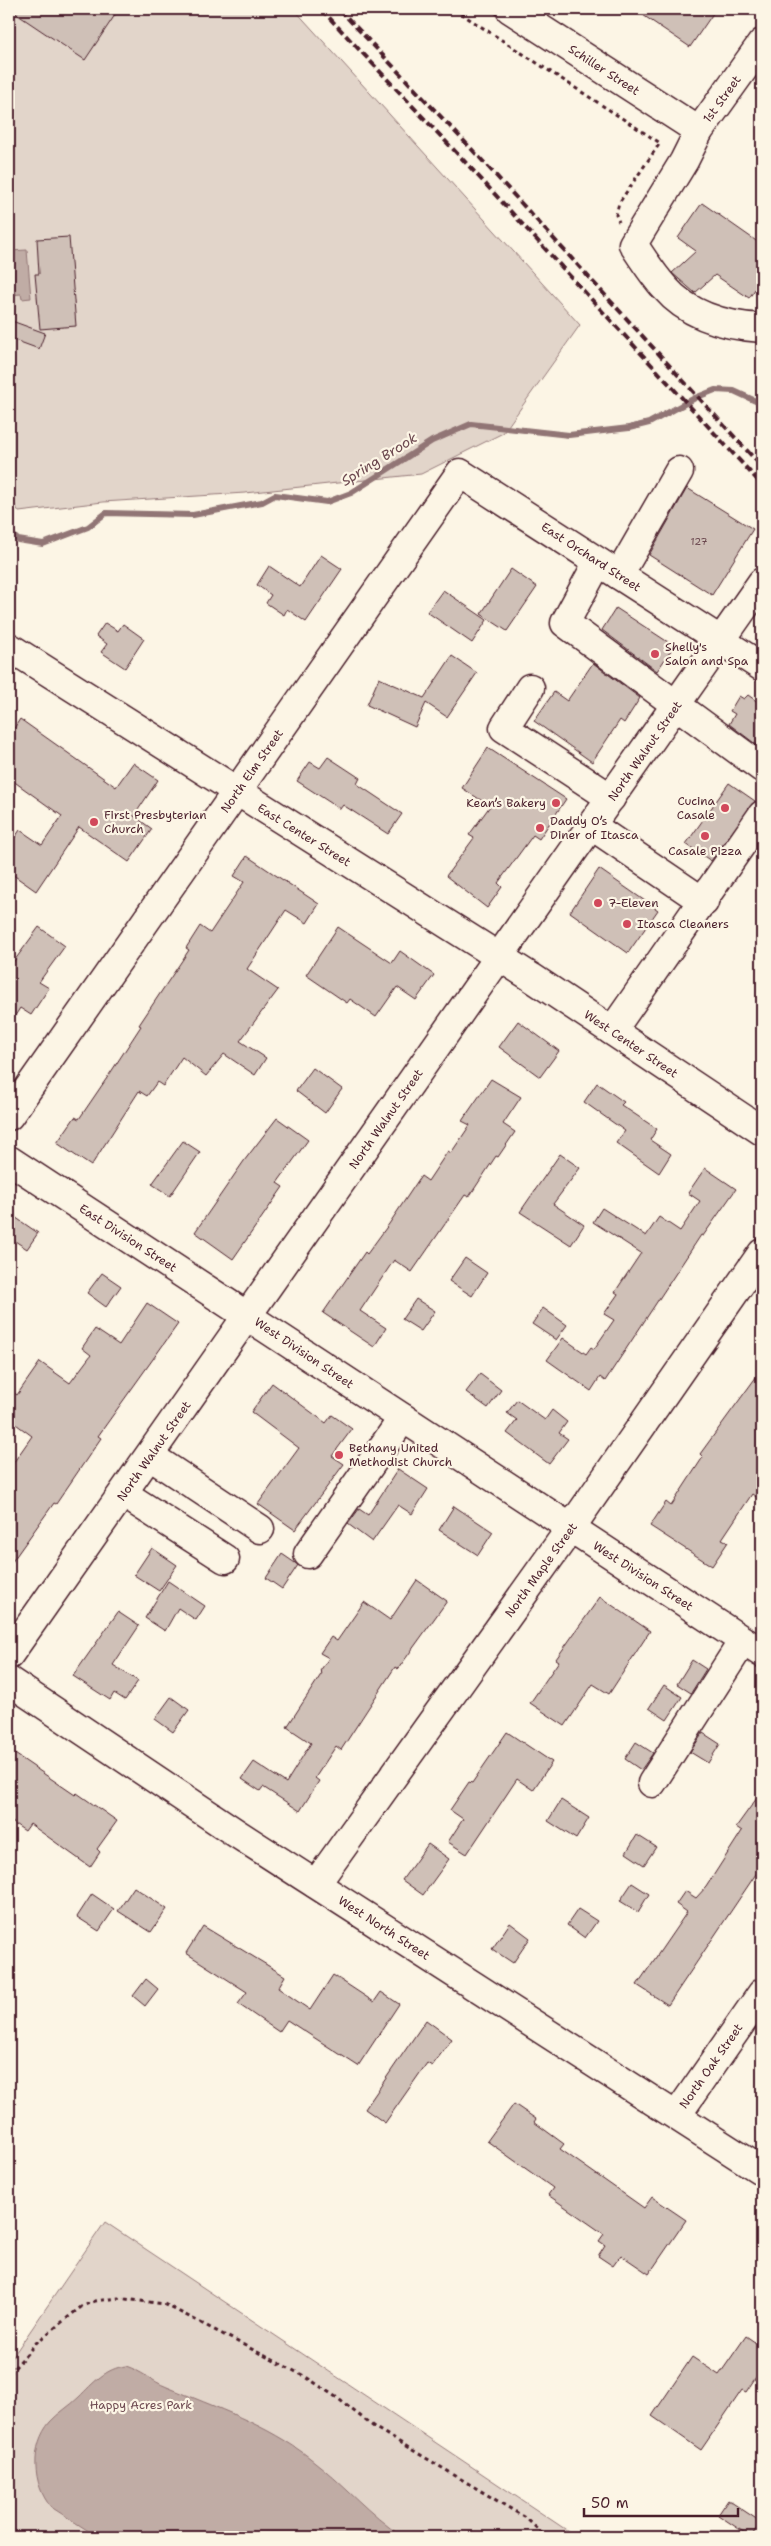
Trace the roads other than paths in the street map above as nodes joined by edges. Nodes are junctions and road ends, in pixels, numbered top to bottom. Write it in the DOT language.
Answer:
graph roads {
  1 [pos="513,10"];
  2 [pos="762,43"];
  3 [pos="699,132"];
  4 [pos="762,328"];
  5 [pos="679,471"];
  6 [pos="460,474"];
  7 [pos="608,568"];
  8 [pos="762,582"];
  9 [pos="722,641"];
  10 [pos="9,647"];
  11 [pos="762,667"];
  12 [pos="530,688"];
  13 [pos="677,705"];
  14 [pos="762,768"];
  15 [pos="237,793"];
  16 [pos="611,798"];
  17 [pos="762,815"];
  18 [pos="592,826"];
  19 [pos="704,902"];
  20 [pos="500,958"];
  21 [pos="612,1031"];
  22 [pos="9,1116"];
  23 [pos="762,1131"];
  24 [pos="9,1160"];
  25 [pos="762,1253"];
  26 [pos="248,1316"];
  27 [pos="402,1418"];
  28 [pos="150,1456"];
  29 [pos="124,1494"];
  30 [pos="570,1529"];
  31 [pos="260,1530"];
  32 [pos="308,1554"];
  33 [pos="225,1559"];
  34 [pos="753,1647"];
  35 [pos="9,1655"];
  36 [pos="9,1681"];
  37 [pos="652,1783"];
  38 [pos="316,1884"];
  39 [pos="762,1993"];
  40 [pos="677,2115"];
  41 [pos="762,2171"];
  1 -- 3 [label="street, Schiller Street"];
  2 -- 3 [label="street, 1st Street"];
  3 -- 4 [label="street, 1st Street"];
  5 -- 7 [label="street"];
  6 -- 7 [label="street, East Orchard Street"];
  6 -- 15 [label="street, North Elm Street"];
  7 -- 9 [label="street, East Orchard Street"];
  7 -- 13 [label="street"];
  8 -- 9 [label="street, North Walnut Street"];
  9 -- 11 [label="street, East Orchard Street"];
  9 -- 13 [label="street, North Walnut Street"];
  10 -- 15 [label="street, East Center Street"];
  12 -- 16 [label="street"];
  13 -- 14 [label="street"];
  13 -- 16 [label="street, North Walnut Street"];
  15 -- 20 [label="street, East Center Street"];
  15 -- 22 [label="street, North Elm Street"];
  16 -- 18 [label="street, North Walnut Street"];
  17 -- 19 [label="street"];
  18 -- 19 [label="street"];
  18 -- 20 [label="street, North Walnut Street"];
  19 -- 21 [label="street"];
  20 -- 21 [label="street, West Center Street"];
  20 -- 26 [label="street, North Walnut Street"];
  21 -- 23 [label="street, West Center Street"];
  24 -- 26 [label="street, East Division Street"];
  25 -- 30 [label="street, North Maple Street"];
  26 -- 27 [label="street, West Division Street"];
  26 -- 28 [label="street, North Walnut Street"];
  27 -- 30 [label="street, West Division Street"];
  27 -- 32 [label="street"];
  28 -- 29 [label="street, North Walnut Street"];
  28 -- 31 [label="street"];
  29 -- 33 [label="street"];
  29 -- 35 [label="street, North Walnut Street"];
  30 -- 34 [label="street, West Division Street"];
  30 -- 38 [label="street, North Maple Street"];
  34 -- 37 [label="street"];
  36 -- 38 [label="street, West North Street"];
  38 -- 40 [label="street, West North Street"];
  39 -- 40 [label="street, North Oak Street"];
  40 -- 41 [label="street, West North Street"];
}
